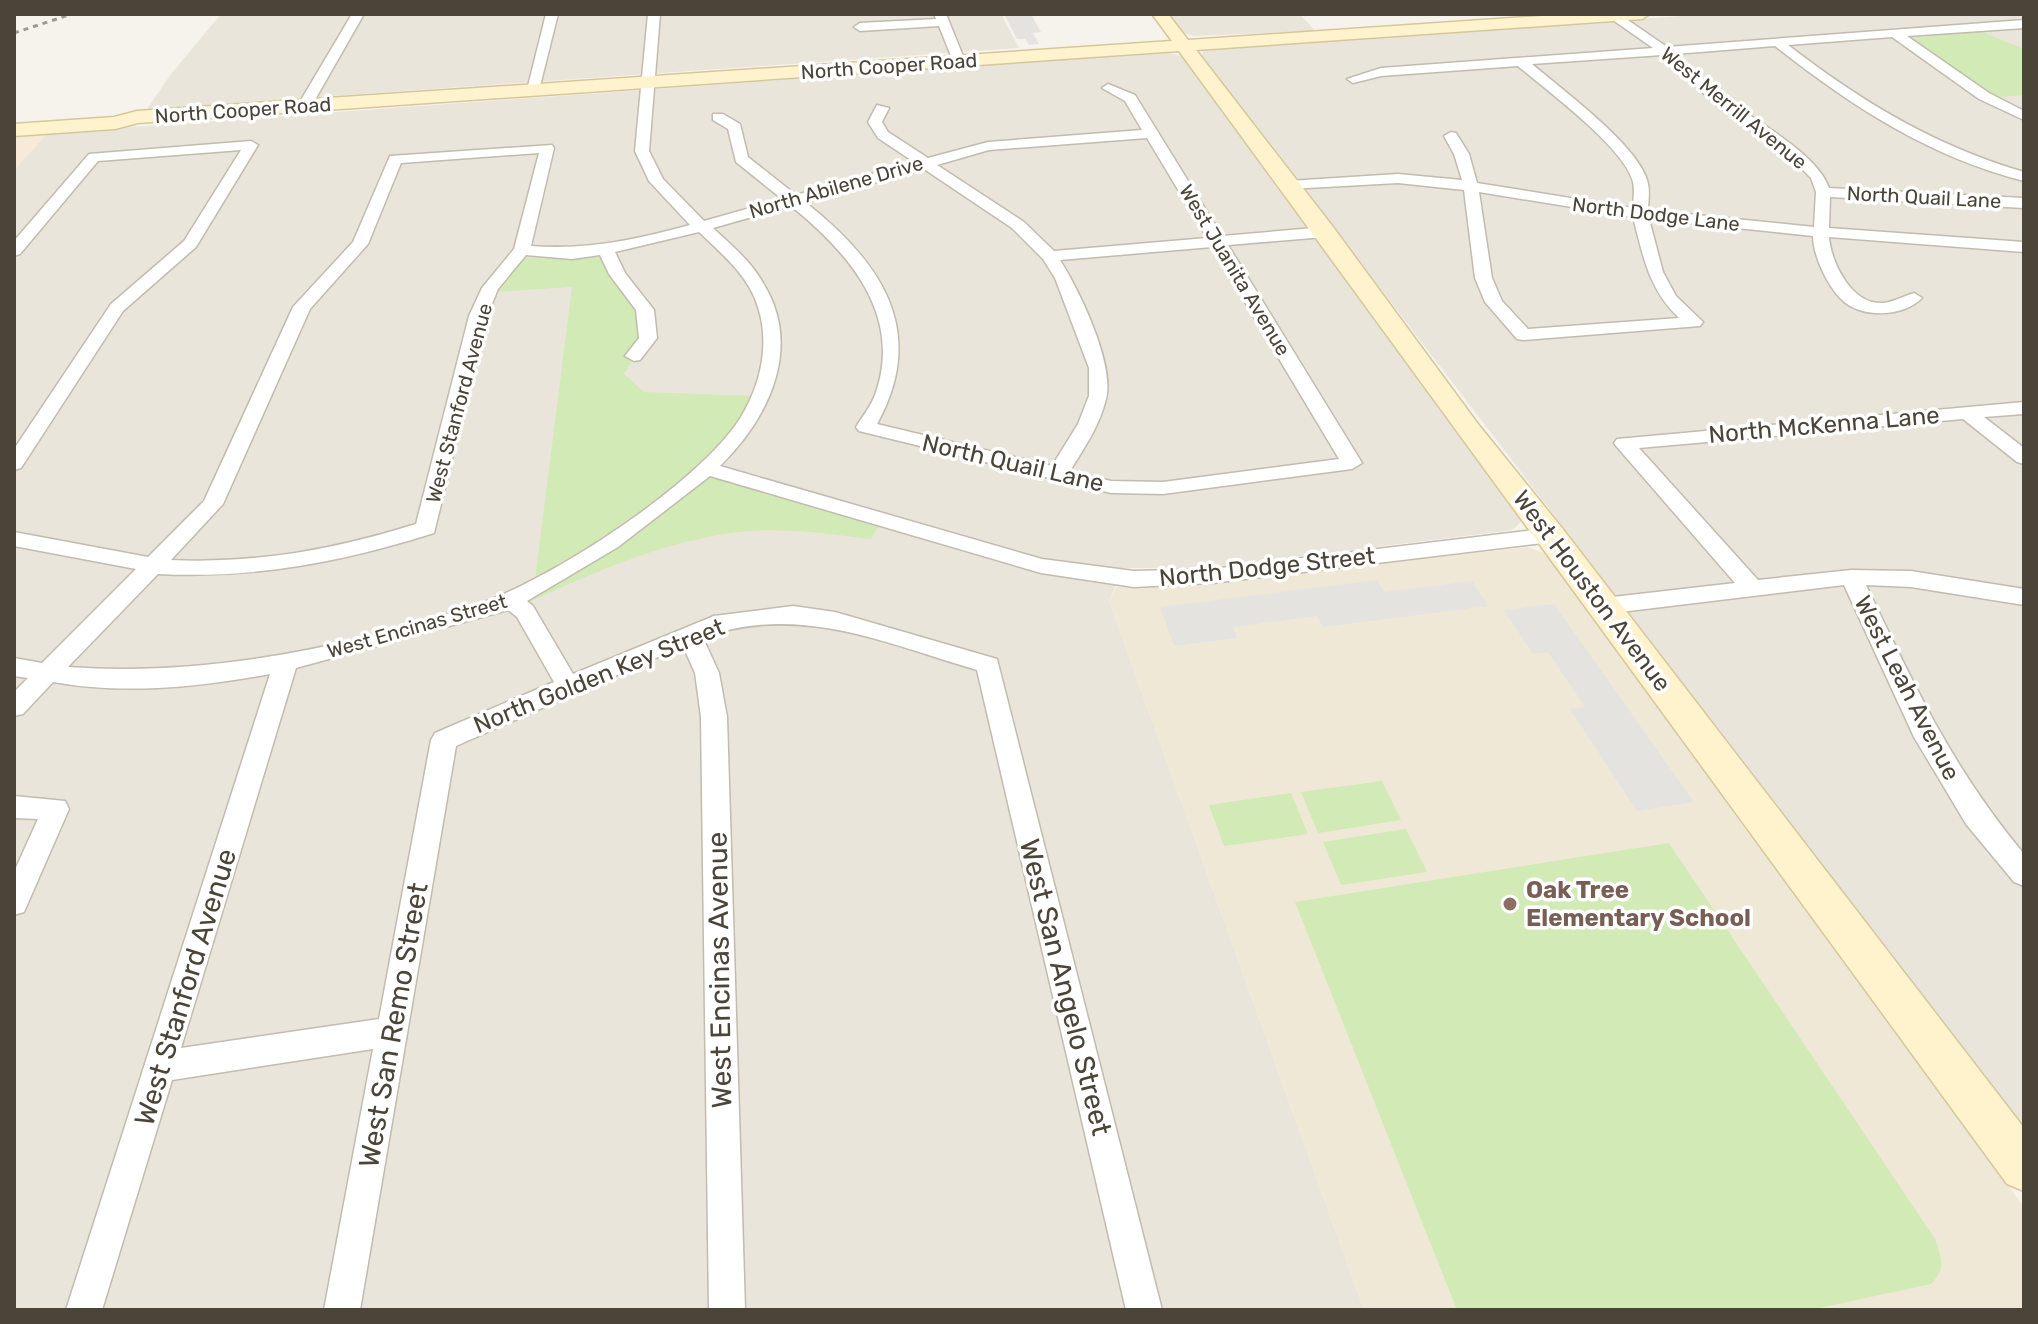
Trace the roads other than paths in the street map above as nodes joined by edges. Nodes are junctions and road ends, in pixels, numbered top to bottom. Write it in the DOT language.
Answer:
graph roads {
  1 [pos="358,14"];
  2 [pos="552,14"];
  3 [pos="654,14"];
  4 [pos="1160,14"];
  5 [pos="1642,14"];
  6 [pos="1961,14"];
  7 [pos="1612,15"];
  8 [pos="942,18"];
  9 [pos="2024,24"];
  10 [pos="860,27"];
  11 [pos="1987,27"];
  12 [pos="1894,33"];
  13 [pos="2012,38"];
  14 [pos="1778,43"];
  15 [pos="1184,45"];
  16 [pos="1665,51"];
  17 [pos="959,61"];
  18 [pos="1520,61"];
  19 [pos="1353,79"];
  20 [pos="648,82"];
  21 [pos="1108,88"];
  22 [pos="533,90"];
  23 [pos="305,105"];
  24 [pos="882,108"];
  25 [pos="2024,116"];
  26 [pos="137,117"];
  27 [pos="718,117"];
  28 [pos="14,121"];
  29 [pos="14,130"];
  30 [pos="1153,133"];
  31 [pos="1451,136"];
  32 [pos="924,162"];
  33 [pos="2024,177"];
  34 [pos="1289,185"];
  35 [pos="1469,186"];
  36 [pos="1823,192"];
  37 [pos="790,199"];
  38 [pos="2024,203"];
  39 [pos="1640,213"];
  40 [pos="700,226"];
  41 [pos="1325,232"];
  42 [pos="1822,233"];
  43 [pos="1216,241"];
  44 [pos="2024,247"];
  45 [pos="522,250"];
  46 [pos="606,250"];
  47 [pos="14,251"];
  48 [pos="1050,256"];
  49 [pos="1914,298"];
  50 [pos="634,356"];
  51 [pos="2024,408"];
  52 [pos="1967,413"];
  53 [pos="2024,458"];
  54 [pos="1352,463"];
  55 [pos="14,464"];
  56 [pos="708,469"];
  57 [pos="1057,475"];
  58 [pos="1551,535"];
  59 [pos="14,539"];
  60 [pos="154,566"];
  61 [pos="1851,577"];
  62 [pos="1752,588"];
  63 [pos="2024,597"];
  64 [pos="510,600"];
  65 [pos="1604,606"];
  66 [pos="690,634"];
  67 [pos="285,665"];
  68 [pos="988,665"];
  69 [pos="14,667"];
  70 [pos="47,674"];
  71 [pos="569,688"];
  72 [pos="14,707"];
  73 [pos="444,740"];
  74 [pos="14,807"];
  75 [pos="2024,874"];
  76 [pos="14,903"];
  77 [pos="392,1032"];
  78 [pos="161,1066"];
  79 [pos="2024,1167"];
  80 [pos="84,1310"];
  81 [pos="342,1310"];
  82 [pos="727,1310"];
  83 [pos="1144,1310"];
  1 -- 23 [label="street"];
  2 -- 22 [label="street"];
  3 -- 20 [label="street, West Encinas Street"];
  4 -- 15 [label="main road, West Houston Avenue"];
  5 -- 7 [label="main road, North Cooper Road"];
  6 -- 11 [label="street"];
  7 -- 15 [label="main road, North Cooper Road"];
  7 -- 16 [label="street, West Merrill Avenue"];
  8 -- 10 [label="street"];
  8 -- 17 [label="street"];
  9 -- 11 [label="street"];
  11 -- 12 [label="street"];
  11 -- 13 [label="street"];
  12 -- 14 [label="street"];
  12 -- 25 [label="street"];
  14 -- 16 [label="street"];
  14 -- 33 [label="street"];
  15 -- 17 [label="main road, North Cooper Road"];
  15 -- 34 [label="main road, West Houston Avenue"];
  16 -- 18 [label="street"];
  16 -- 36 [label="street, West Merrill Avenue"];
  17 -- 20 [label="main road, North Cooper Road"];
  18 -- 19 [label="street"];
  18 -- 39 [label="street"];
  20 -- 22 [label="main road, North Cooper Road"];
  20 -- 40 [label="street, West Encinas Street"];
  21 -- 30 [label="street, West Juanita Avenue"];
  22 -- 23 [label="main road, North Cooper Road"];
  23 -- 26 [label="main road, North Cooper Road"];
  24 -- 32 [label="street"];
  26 -- 28 [label="main road, North Cooper Road"];
  26 -- 29 [label="main road, North Cooper Road"];
  27 -- 37 [label="street"];
  30 -- 32 [label="street, North Abilene Drive"];
  30 -- 43 [label="street, West Juanita Avenue"];
  31 -- 35 [label="street"];
  32 -- 37 [label="street, North Abilene Drive"];
  32 -- 48 [label="street"];
  34 -- 35 [label="street, North Dodge Lane"];
  34 -- 41 [label="main road, West Houston Avenue"];
  35 -- 39 [label="street, North Dodge Lane"];
  35 -- 39 [label="street"];
  36 -- 38 [label="street, North Quail Lane"];
  36 -- 42 [label="street, West Merrill Avenue"];
  37 -- 40 [label="street, North Abilene Drive"];
  37 -- 57 [label="street, North Quail Lane"];
  39 -- 42 [label="street, North Dodge Lane"];
  40 -- 46 [label="street, North Abilene Drive"];
  40 -- 56 [label="street, West Encinas Street"];
  41 -- 43 [label="street"];
  41 -- 58 [label="main road, West Houston Avenue"];
  42 -- 44 [label="street, North Dodge Lane"];
  42 -- 49 [label="street, West Merrill Avenue"];
  43 -- 48 [label="street"];
  43 -- 54 [label="street, West Juanita Avenue"];
  45 -- 46 [label="street, North Abilene Drive"];
  45 -- 60 [label="street, West Stanford Avenue"];
  45 -- 60 [label="street, West Stanford Avenue"];
  46 -- 50 [label="street"];
  47 -- 55 [label="street"];
  48 -- 57 [label="street"];
  51 -- 52 [label="street, North McKenna Lane"];
  52 -- 53 [label="street"];
  52 -- 62 [label="street, North McKenna Lane"];
  54 -- 57 [label="street, North Quail Lane"];
  56 -- 58 [label="street, North Dodge Street"];
  56 -- 64 [label="street, West Encinas Street"];
  58 -- 65 [label="main road, West Houston Avenue"];
  59 -- 60 [label="street"];
  60 -- 70 [label="street"];
  61 -- 62 [label="street"];
  61 -- 63 [label="street"];
  61 -- 75 [label="street, West Leah Avenue"];
  62 -- 65 [label="street"];
  64 -- 67 [label="street, West Encinas Street"];
  64 -- 71 [label="street"];
  65 -- 79 [label="main road, West Houston Avenue"];
  66 -- 68 [label="street, North Golden Key Street"];
  66 -- 71 [label="street, North Golden Key Street"];
  66 -- 82 [label="street, West Encinas Avenue"];
  67 -- 70 [label="street"];
  67 -- 78 [label="street, West Stanford Avenue"];
  68 -- 83 [label="street, West San Angelo Street"];
  69 -- 70 [label="street"];
  70 -- 72 [label="street"];
  71 -- 73 [label="street, North Golden Key Street"];
  73 -- 77 [label="street, West San Remo Street"];
  74 -- 76 [label="street"];
  77 -- 78 [label="street"];
  77 -- 81 [label="street, West San Remo Street"];
  78 -- 80 [label="street, West Stanford Avenue"];
}
